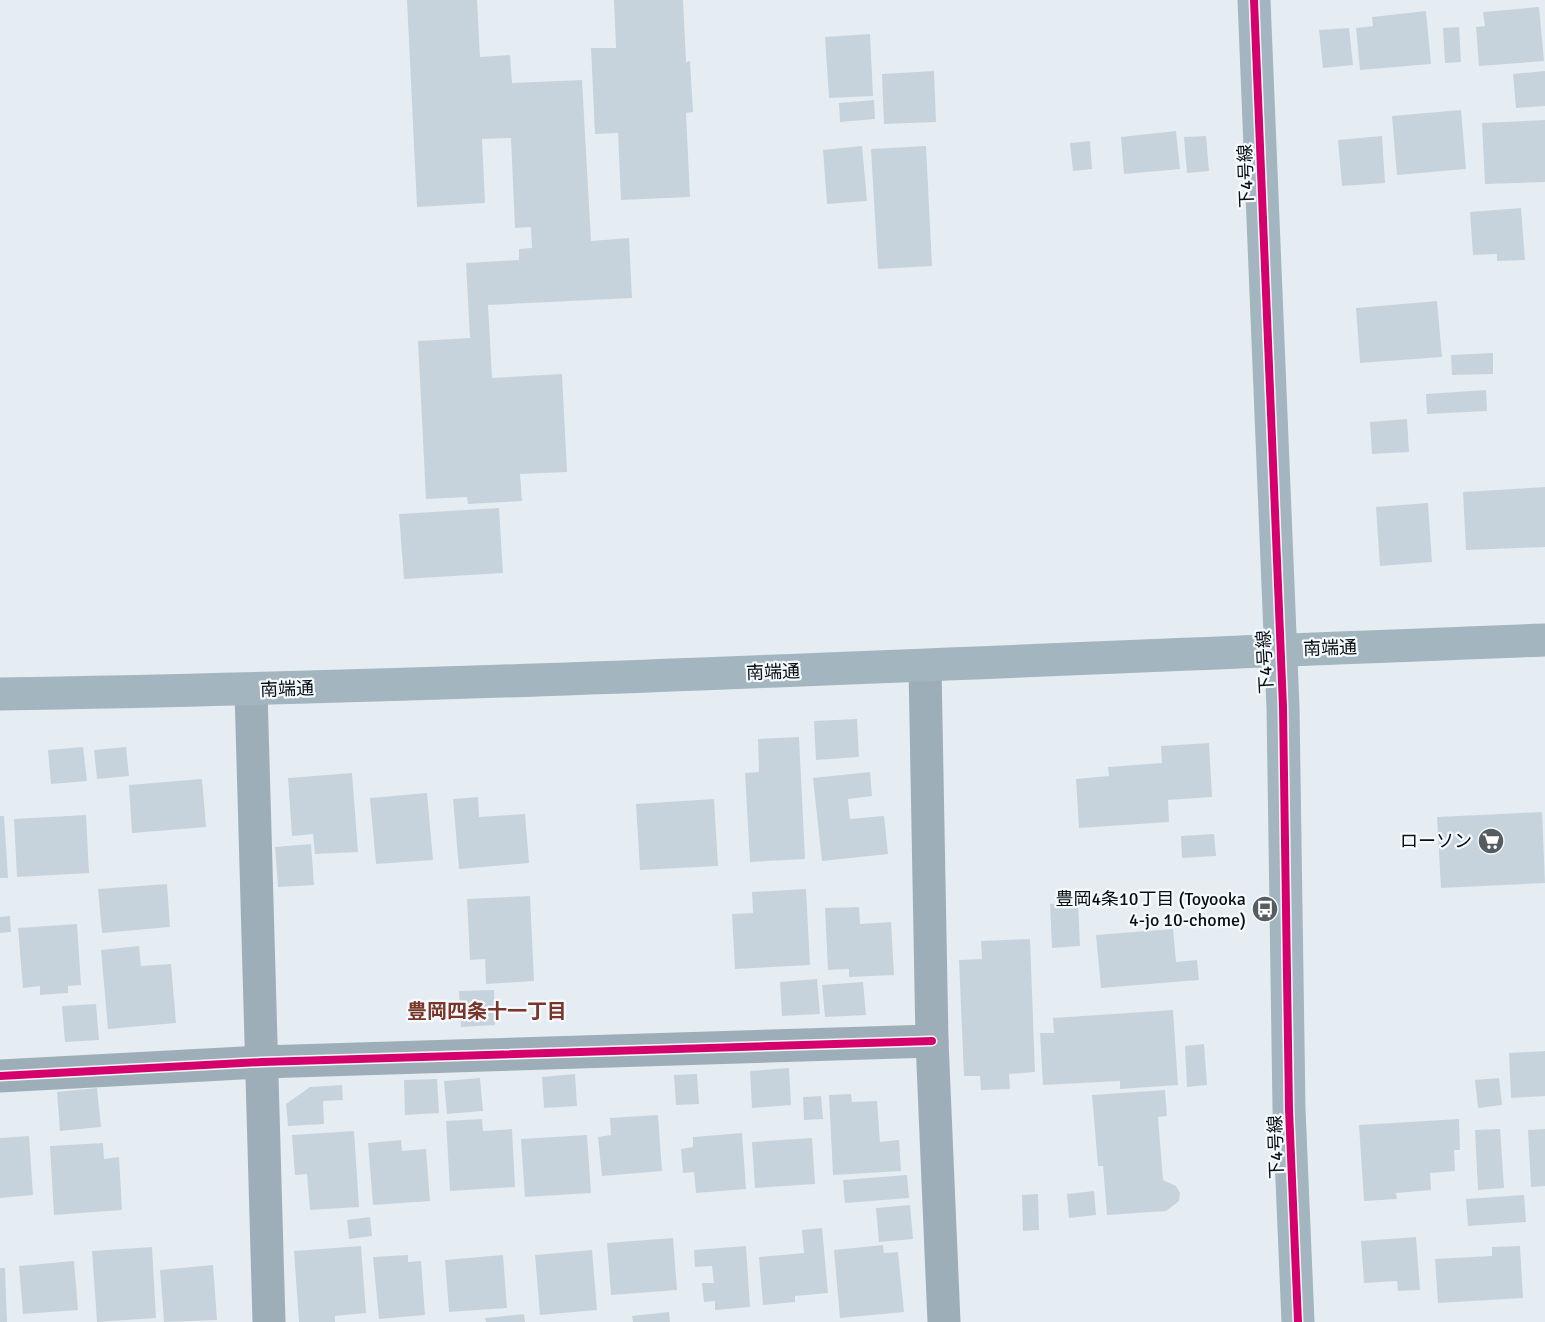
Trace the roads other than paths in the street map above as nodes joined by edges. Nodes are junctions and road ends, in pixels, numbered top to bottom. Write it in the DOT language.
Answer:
graph roads {
  1 [pos="1254,0"];
  2 [pos="1545,640"];
  3 [pos="1279,650"];
  4 [pos="925,667"];
  5 [pos="251,690"];
  6 [pos="0,694"];
  7 [pos="932,1041"];
  8 [pos="262,1062"];
  9 [pos="0,1076"];
  10 [pos="269,1322"];
  11 [pos="944,1322"];
  12 [pos="1298,1322"];
  1 -- 3 [label="main road, 下4号線"];
  2 -- 3 [label="main road, 南端通"];
  3 -- 4 [label="main road, 南端通"];
  3 -- 12 [label="main road, 下4号線"];
  4 -- 5 [label="main road, 南端通"];
  4 -- 7 [label="street"];
  5 -- 6 [label="main road, 南端通"];
  5 -- 8 [label="street"];
  7 -- 8 [label="street"];
  7 -- 11 [label="street"];
  8 -- 9 [label="street"];
  8 -- 10 [label="street"];
}
